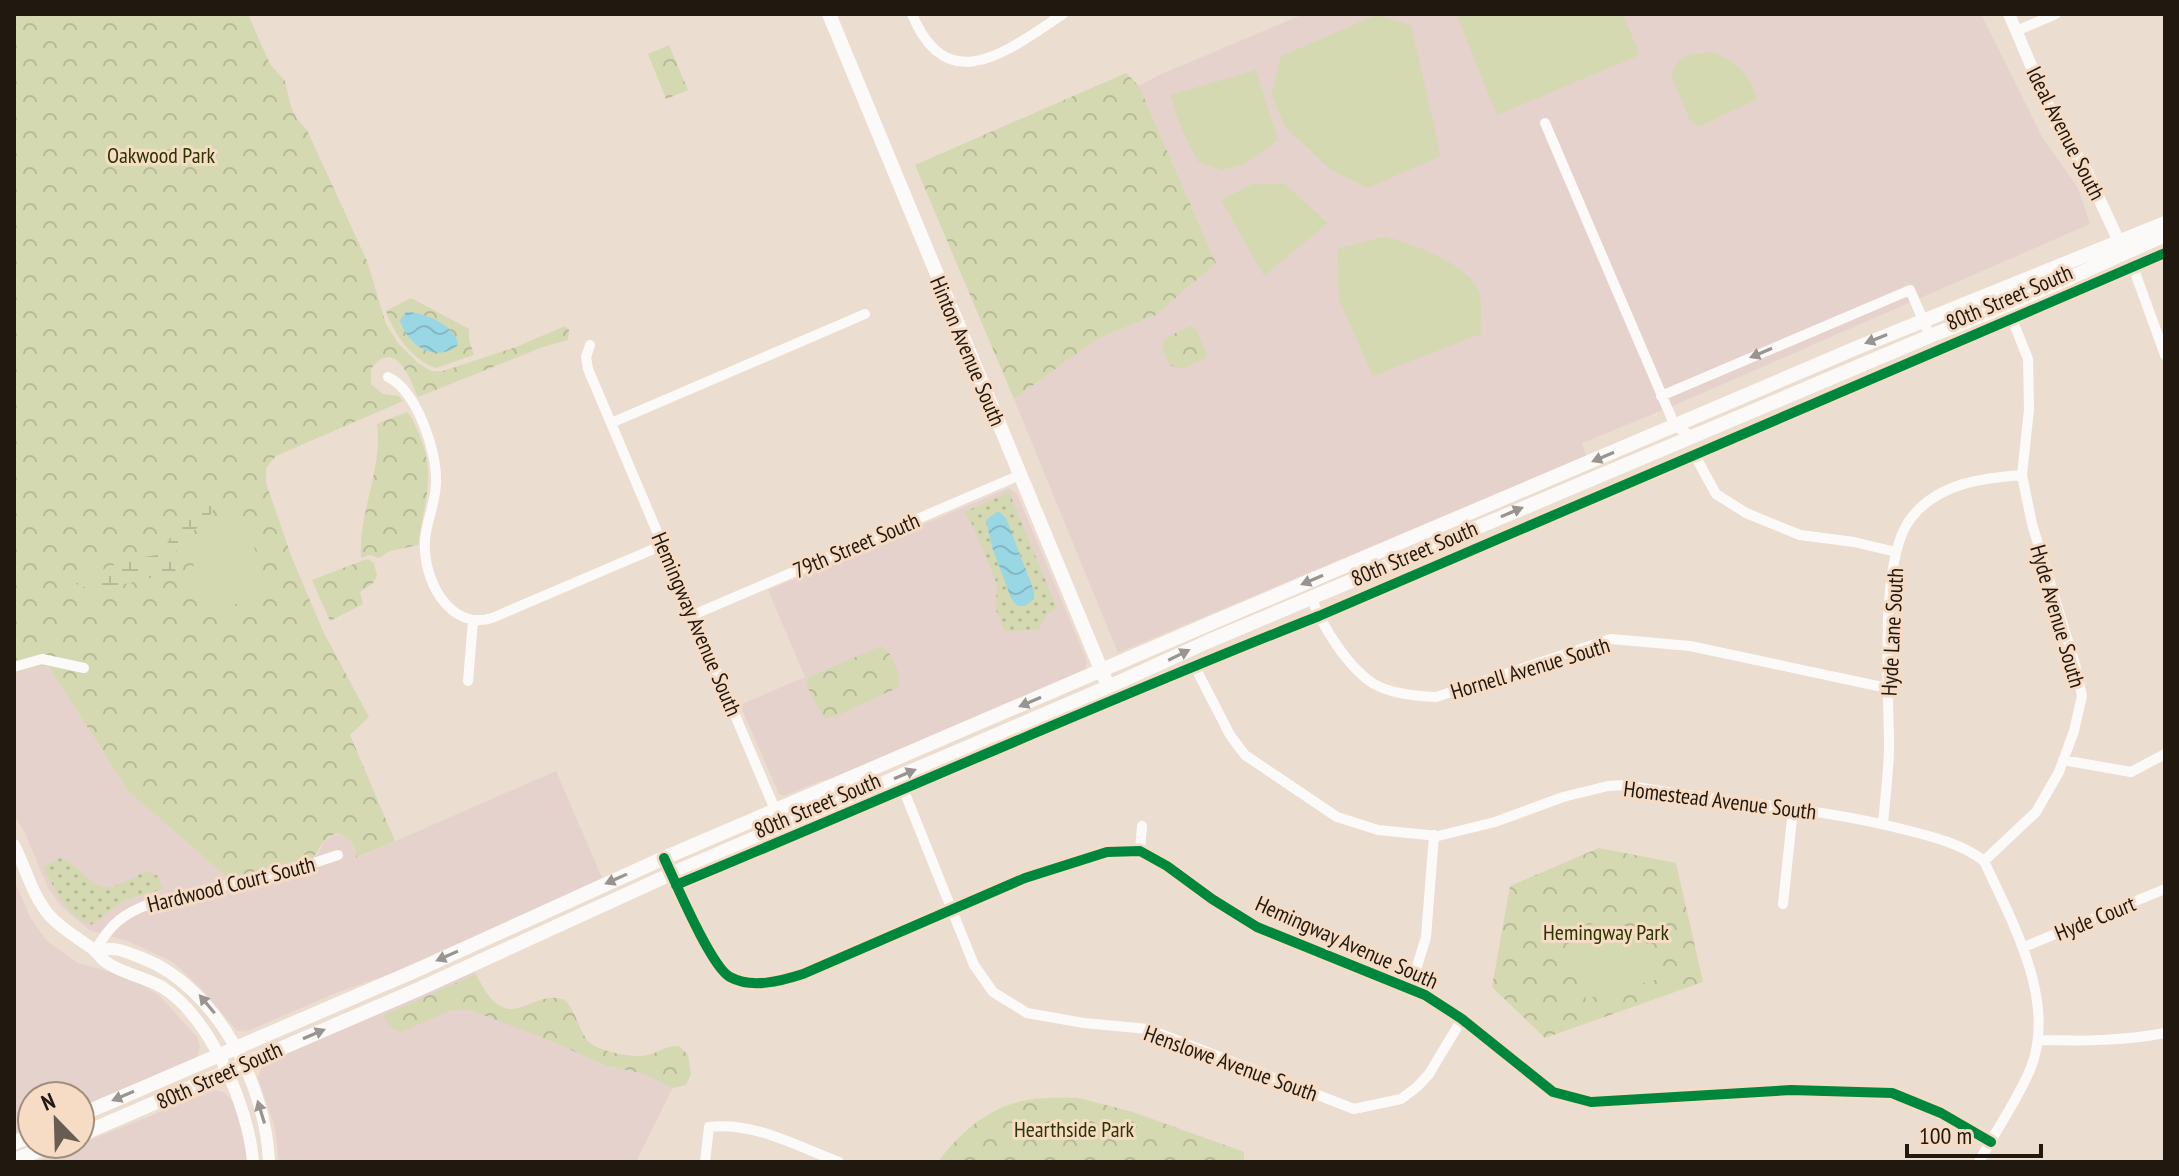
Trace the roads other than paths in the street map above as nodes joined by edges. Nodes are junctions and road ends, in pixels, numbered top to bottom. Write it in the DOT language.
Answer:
graph roads {
  1 [pos="829,14"];
  2 [pos="912,14"];
  3 [pos="1063,14"];
  4 [pos="2009,14"];
  5 [pos="2056,14"];
  6 [pos="2016,31"];
  7 [pos="1545,123"];
  8 [pos="2165,223"];
  9 [pos="2165,235"];
  10 [pos="2122,247"];
  11 [pos="2165,253"];
  12 [pos="2133,267"];
  13 [pos="2000,289"];
  14 [pos="2009,312"];
  15 [pos="865,314"];
  16 [pos="1923,320"];
  17 [pos="1930,336"];
  18 [pos="590,345"];
  19 [pos="2165,355"];
  20 [pos="388,377"];
  21 [pos="1661,396"];
  22 [pos="611,423"];
  23 [pos="1675,426"];
  24 [pos="1691,436"];
  25 [pos="1694,454"];
  26 [pos="1020,475"];
  27 [pos="2022,475"];
  28 [pos="663,545"];
  29 [pos="1896,552"];
  30 [pos="1311,597"];
  31 [pos="693,615"];
  32 [pos="1319,616"];
  33 [pos="473,621"];
  34 [pos="1194,665"];
  35 [pos="14,667"];
  36 [pos="84,668"];
  37 [pos="1101,671"];
  38 [pos="468,681"];
  39 [pos="1108,687"];
  40 [pos="1887,688"];
  41 [pos="2165,754"];
  42 [pos="2063,760"];
  43 [pos="904,791"];
  44 [pos="1793,809"];
  45 [pos="775,810"];
  46 [pos="1883,824"];
  47 [pos="782,826"];
  48 [pos="1142,826"];
  49 [pos="1434,835"];
  50 [pos="14,845"];
  51 [pos="1140,851"];
  52 [pos="338,855"];
  53 [pos="664,858"];
  54 [pos="1984,861"];
  55 [pos="674,879"];
  56 [pos="2165,889"];
  57 [pos="1783,904"];
  58 [pos="951,909"];
  59 [pos="2024,947"];
  60 [pos="95,951"];
  61 [pos="1410,989"];
  62 [pos="1462,1019"];
  63 [pos="2165,1033"];
  64 [pos="2040,1040"];
  65 [pos="235,1048"];
  66 [pos="218,1055"];
  67 [pos="242,1065"];
  68 [pos="225,1072"];
  69 [pos="96,1108"];
  70 [pos="96,1128"];
  71 [pos="1991,1142"];
  72 [pos="253,1162"];
  73 [pos="269,1162"];
  74 [pos="705,1162"];
  75 [pos="839,1162"];
  76 [pos="1979,1162"];
  1 -- 26 [label="main road, Hinton Avenue South"];
  2 -- 3 [label="street"];
  4 -- 6 [label="street, Ideal Avenue South"];
  5 -- 6 [label="street"];
  6 -- 10 [label="street, Ideal Avenue South"];
  7 -- 21 [label="street"];
  8 -- 10 [label="main road, 80th Street South"];
  9 -- 10 [label="main road, 80th Street South"];
  10 -- 13 [label="main road, 80th Street South"];
  10 -- 14 [label="main road, 80th Street South"];
  11 -- 12 [label="street, 80th Street South"];
  12 -- 14 [label="street, 80th Street South"];
  12 -- 19 [label="street"];
  13 -- 14 [label="street, Hyde Avenue South"];
  13 -- 16 [label="main road, 80th Street South"];
  14 -- 17 [label="main road, 80th Street South"];
  14 -- 25 [label="street, 80th Street South"];
  14 -- 27 [label="street, Hyde Avenue South"];
  15 -- 22 [label="street"];
  16 -- 17 [label="street"];
  16 -- 21 [label="street, one-way"];
  16 -- 23 [label="main road, 80th Street South, one-way"];
  17 -- 24 [label="main road, 80th Street South"];
  18 -- 22 [label="street, Hemingway Avenue South"];
  20 -- 33 [label="street"];
  21 -- 23 [label="street"];
  22 -- 28 [label="street, Hemingway Avenue South"];
  23 -- 24 [label="street"];
  23 -- 37 [label="main road, 80th Street South, one-way"];
  30 -- 24 [label="main road, 80th Street South, one-way"];
  25 -- 29 [label="street"];
  25 -- 32 [label="street, 80th Street South"];
  26 -- 31 [label="street, 79th Street South"];
  26 -- 37 [label="main road, Hinton Avenue South"];
  27 -- 29 [label="street, Hyde Lane South"];
  27 -- 42 [label="street, Hyde Avenue South"];
  28 -- 31 [label="street, Hemingway Avenue South"];
  28 -- 33 [label="street"];
  29 -- 40 [label="street, Hyde Lane South"];
  30 -- 32 [label="street, Hornell Avenue South"];
  39 -- 30 [label="main road, 80th Street South, one-way"];
  31 -- 45 [label="street, Hemingway Avenue South"];
  32 -- 34 [label="street, 80th Street South"];
  32 -- 40 [label="street, Hornell Avenue South"];
  33 -- 38 [label="street"];
  34 -- 43 [label="street, 80th Street South"];
  34 -- 49 [label="street, Homestead Avenue South"];
  35 -- 36 [label="street"];
  37 -- 39 [label="main road, Hinton Avenue South"];
  37 -- 45 [label="main road, 80th Street South, one-way"];
  47 -- 39 [label="main road, 80th Street South, one-way"];
  40 -- 46 [label="street, Hyde Lane South"];
  41 -- 42 [label="street"];
  42 -- 54 [label="street, Hyde Avenue South"];
  43 -- 55 [label="street, 80th Street South"];
  43 -- 58 [label="street, Henslowe Avenue South"];
  44 -- 46 [label="street, Homestead Avenue South"];
  44 -- 49 [label="street, Homestead Avenue South"];
  44 -- 57 [label="street"];
  45 -- 47 [label="street, Hemingway Avenue South"];
  45 -- 53 [label="main road, 80th Street South"];
  46 -- 54 [label="street, Homestead Avenue South"];
  47 -- 55 [label="main road, 80th Street South"];
  48 -- 51 [label="street"];
  49 -- 61 [label="street"];
  50 -- 60 [label="street"];
  51 -- 58 [label="street"];
  51 -- 61 [label="street, Hemingway Avenue South"];
  52 -- 60 [label="street, Hardwood Court South"];
  53 -- 55 [label="street"];
  53 -- 65 [label="main road, 80th Street South, one-way"];
  54 -- 59 [label="street"];
  55 -- 58 [label="street"];
  67 -- 55 [label="main road, 80th Street South, one-way"];
  56 -- 59 [label="street, Hyde Court"];
  58 -- 62 [label="street, Henslowe Avenue South"];
  59 -- 64 [label="street"];
  65 -- 60 [label="street, one-way"];
  60 -- 66 [label="street"];
  61 -- 62 [label="street, Hemingway Avenue South"];
  62 -- 71 [label="street, Hemingway Avenue South"];
  63 -- 64 [label="street"];
  64 -- 71 [label="street"];
  65 -- 66 [label="main road, 80th Street South"];
  65 -- 67 [label="street"];
  66 -- 68 [label="street"];
  66 -- 69 [label="main road, 80th Street South, one-way"];
  67 -- 68 [label="main road, 80th Street South"];
  73 -- 67 [label="street, one-way"];
  68 -- 70 [label="main road, 80th Street South"];
  68 -- 72 [label="street"];
  71 -- 76 [label="street"];
  74 -- 75 [label="street"];
}
